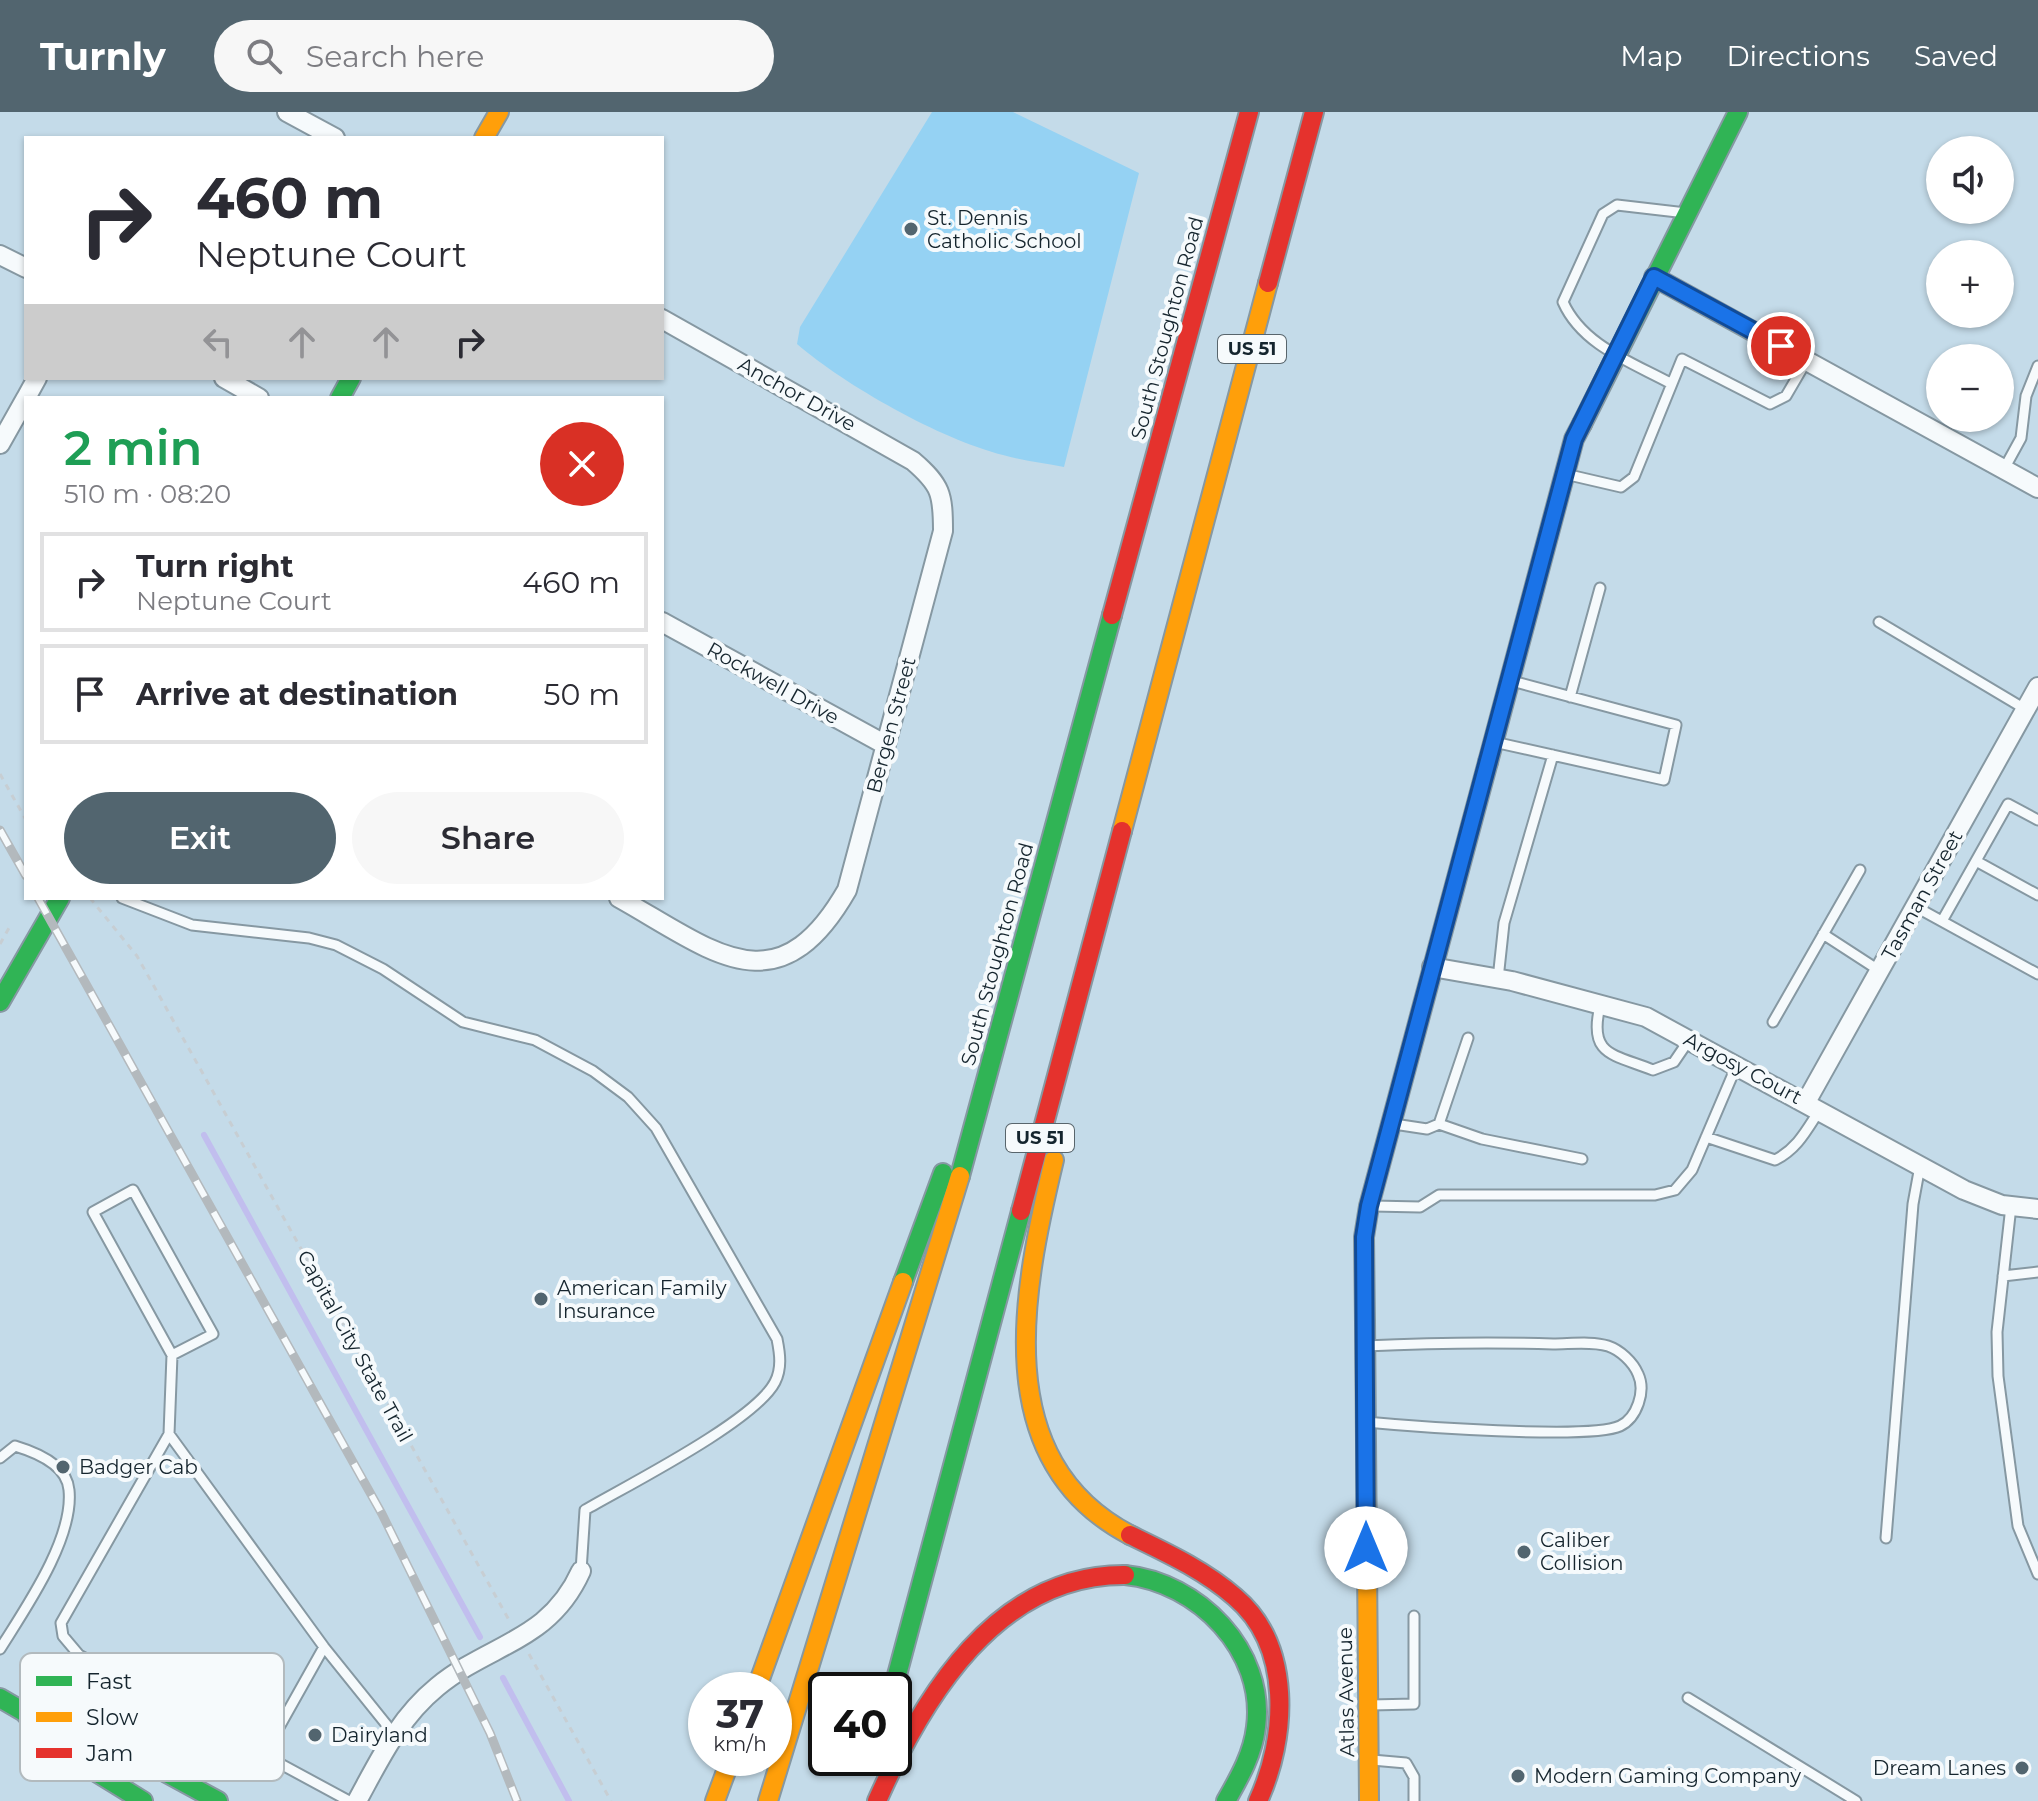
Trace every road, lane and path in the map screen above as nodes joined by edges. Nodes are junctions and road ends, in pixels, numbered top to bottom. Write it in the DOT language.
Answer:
graph roads {
  1 [pos="287,112"];
  2 [pos="499,112"];
  3 [pos="1249,112"];
  4 [pos="1314,112"];
  5 [pos="1738,112"];
  6 [pos="331,136"];
  7 [pos="485,136"];
  8 [pos="1686,213"];
  9 [pos="0,255"];
  10 [pos="24,267"];
  11 [pos="1654,277"];
  12 [pos="664,320"];
  13 [pos="1615,354"];
  14 [pos="1807,360"];
  15 [pos="2038,366"];
  16 [pos="228,380"];
  17 [pos="1670,383"];
  18 [pos="256,396"];
  19 [pos="24,402"];
  20 [pos="0,444"];
  21 [pos="2004,469"];
  22 [pos="1565,473"];
  23 [pos="928,474"];
  24 [pos="2038,488"];
  25 [pos="1189,587"];
  26 [pos="1600,588"];
  27 [pos="1879,622"];
  28 [pos="664,623"];
  29 [pos="1509,680"];
  30 [pos="2038,687"];
  31 [pos="1570,697"];
  32 [pos="2025,709"];
  33 [pos="1493,742"];
  34 [pos="884,744"];
  35 [pos="1553,755"];
  36 [pos="0,774"];
  37 [pos="24,816"];
  38 [pos="2038,820"];
  39 [pos="1976,861"];
  40 [pos="1860,870"];
  41 [pos="2038,895"];
  42 [pos="59,900"];
  43 [pos="92,900"];
  44 [pos="127,900"];
  45 [pos="143,900"];
  46 [pos="623,900"];
  47 [pos="1916,907"];
  48 [pos="149,908"];
  49 [pos="1942,921"];
  50 [pos="9,928"];
  51 [pos="1823,934"];
  52 [pos="0,944"];
  53 [pos="1432,967"];
  54 [pos="1880,971"];
  55 [pos="2038,974"];
  56 [pos="1498,979"];
  57 [pos="1013,980"];
  58 [pos="0,1002"];
  59 [pos="1600,1006"];
  60 [pos="1773,1022"];
  61 [pos="1468,1038"];
  62 [pos="1689,1040"];
  63 [pos="1736,1067"];
  64 [pos="1813,1106"];
  65 [pos="1390,1123"];
  66 [pos="1439,1124"];
  67 [pos="1706,1137"];
  68 [pos="1582,1159"];
  69 [pos="1920,1166"];
  70 [pos="1369,1206"];
  71 [pos="2011,1206"];
  72 [pos="2038,1209"];
  73 [pos="2038,1272"];
  74 [pos="2003,1276"];
  75 [pos="1365,1346"];
  76 [pos="172,1355"];
  77 [pos="1366,1422"];
  78 [pos="169,1434"];
  79 [pos="0,1458"];
  80 [pos="1886,1538"];
  81 [pos="581,1571"];
  82 [pos="2038,1574"];
  83 [pos="1414,1616"];
  84 [pos="520,1640"];
  85 [pos="324,1647"];
  86 [pos="0,1649"];
  87 [pos="77,1653"];
  88 [pos="763,1672"];
  89 [pos="898,1672"];
  90 [pos="0,1698"];
  91 [pos="1688,1698"];
  92 [pos="1367,1705"];
  93 [pos="20,1710"];
  94 [pos="284,1718"];
  95 [pos="394,1734"];
  96 [pos="1369,1760"];
  97 [pos="284,1765"];
  98 [pos="724,1776"];
  99 [pos="870,1776"];
  100 [pos="111,1781"];
  101 [pos="181,1781"];
  102 [pos="143,1801"];
  103 [pos="218,1801"];
  104 [pos="349,1801"];
  105 [pos="357,1801"];
  106 [pos="611,1801"];
  107 [pos="715,1801"];
  108 [pos="768,1801"];
  109 [pos="863,1801"];
  110 [pos="877,1801"];
  111 [pos="1226,1801"];
  112 [pos="1258,1801"];
  113 [pos="1369,1801"];
  114 [pos="1414,1801"];
  115 [pos="1856,1801"];
  1 -- 6 [label="street"];
  2 -- 7 [label="main road"];
  3 -- 57 [label="main road, South Stoughton Road / US 51"];
  4 -- 25 [label="main road, US 51"];
  5 -- 8 [label="main road, Atlas Avenue"];
  8 -- 11 [label="main road, Atlas Avenue"];
  8 -- 13 [label="lane"];
  9 -- 10 [label="street"];
  11 -- 13 [label="main road, Atlas Avenue"];
  11 -- 14 [label="street"];
  12 -- 23 [label="street, Anchor Drive"];
  13 -- 17 [label="lane"];
  13 -- 22 [label="main road, Atlas Avenue"];
  14 -- 17 [label="lane"];
  14 -- 21 [label="street"];
  15 -- 21 [label="lane"];
  16 -- 18 [label="street"];
  17 -- 22 [label="lane"];
  19 -- 20 [label="street"];
  21 -- 24 [label="street"];
  22 -- 29 [label="main road, Atlas Avenue"];
  23 -- 34 [label="street, Bergen Street"];
  25 -- 89 [label="main road, US 51"];
  25 -- 112 [label="main road"];
  26 -- 31 [label="lane"];
  27 -- 32 [label="lane"];
  28 -- 34 [label="street, Rockwell Drive"];
  29 -- 31 [label="lane"];
  29 -- 33 [label="main road, Atlas Avenue"];
  30 -- 32 [label="street, Tasman Street"];
  31 -- 35 [label="lane"];
  32 -- 47 [label="street, Tasman Street"];
  33 -- 35 [label="lane"];
  33 -- 53 [label="main road, Atlas Avenue"];
  34 -- 46 [label="street, Bergen Street"];
  35 -- 56 [label="lane"];
  36 -- 37 [label="path"];
  38 -- 39 [label="lane"];
  39 -- 41 [label="lane"];
  39 -- 49 [label="lane"];
  40 -- 51 [label="lane"];
  42 -- 58 [label="main road"];
  43 -- 84 [label="path, Capital City State Trail"];
  44 -- 48 [label="lane"];
  45 -- 48 [label="lane"];
  47 -- 49 [label="lane"];
  47 -- 54 [label="street, Tasman Street"];
  48 -- 81 [label="lane"];
  49 -- 55 [label="lane"];
  50 -- 52 [label="path"];
  51 -- 54 [label="lane"];
  51 -- 60 [label="lane"];
  53 -- 56 [label="street, Argosy Court"];
  53 -- 65 [label="main road, Atlas Avenue"];
  54 -- 64 [label="street, Tasman Street"];
  56 -- 59 [label="street, Argosy Court"];
  57 -- 88 [label="main road"];
  57 -- 108 [label="main road, South Stoughton Road / US 51"];
  59 -- 62 [label="street, Argosy Court"];
  59 -- 62 [label="lane"];
  61 -- 66 [label="lane"];
  62 -- 63 [label="street, Argosy Court"];
  63 -- 64 [label="street, Argosy Court"];
  63 -- 67 [label="lane"];
  64 -- 67 [label="lane"];
  64 -- 69 [label="street, Argosy Court"];
  65 -- 66 [label="lane"];
  65 -- 70 [label="main road, Atlas Avenue"];
  66 -- 68 [label="lane"];
  67 -- 70 [label="lane"];
  69 -- 71 [label="street, Argosy Court"];
  69 -- 80 [label="lane"];
  70 -- 75 [label="main road, Atlas Avenue"];
  71 -- 72 [label="street, Argosy Court"];
  71 -- 74 [label="lane"];
  73 -- 74 [label="lane"];
  74 -- 82 [label="lane"];
  75 -- 77 [label="main road, Atlas Avenue"];
  75 -- 77 [label="lane"];
  76 -- 76 [label="lane"];
  76 -- 78 [label="lane"];
  77 -- 92 [label="main road, Atlas Avenue"];
  78 -- 85 [label="lane"];
  78 -- 87 [label="lane"];
  79 -- 86 [label="lane"];
  81 -- 84 [label="street"];
  83 -- 92 [label="lane"];
  84 -- 95 [label="street"];
  84 -- 106 [label="path, Capital City State Trail"];
  85 -- 94 [label="lane"];
  85 -- 95 [label="lane"];
  90 -- 93 [label="main road"];
  91 -- 115 [label="lane"];
  92 -- 96 [label="main road, Atlas Avenue"];
  95 -- 105 [label="street"];
  96 -- 113 [label="main road, Atlas Avenue"];
  96 -- 114 [label="lane"];
  97 -- 104 [label="lane"];
  98 -- 107 [label="main road"];
  99 -- 109 [label="main road"];
  100 -- 102 [label="main road"];
  101 -- 103 [label="main road"];
  110 -- 111 [label="main road"];
}
